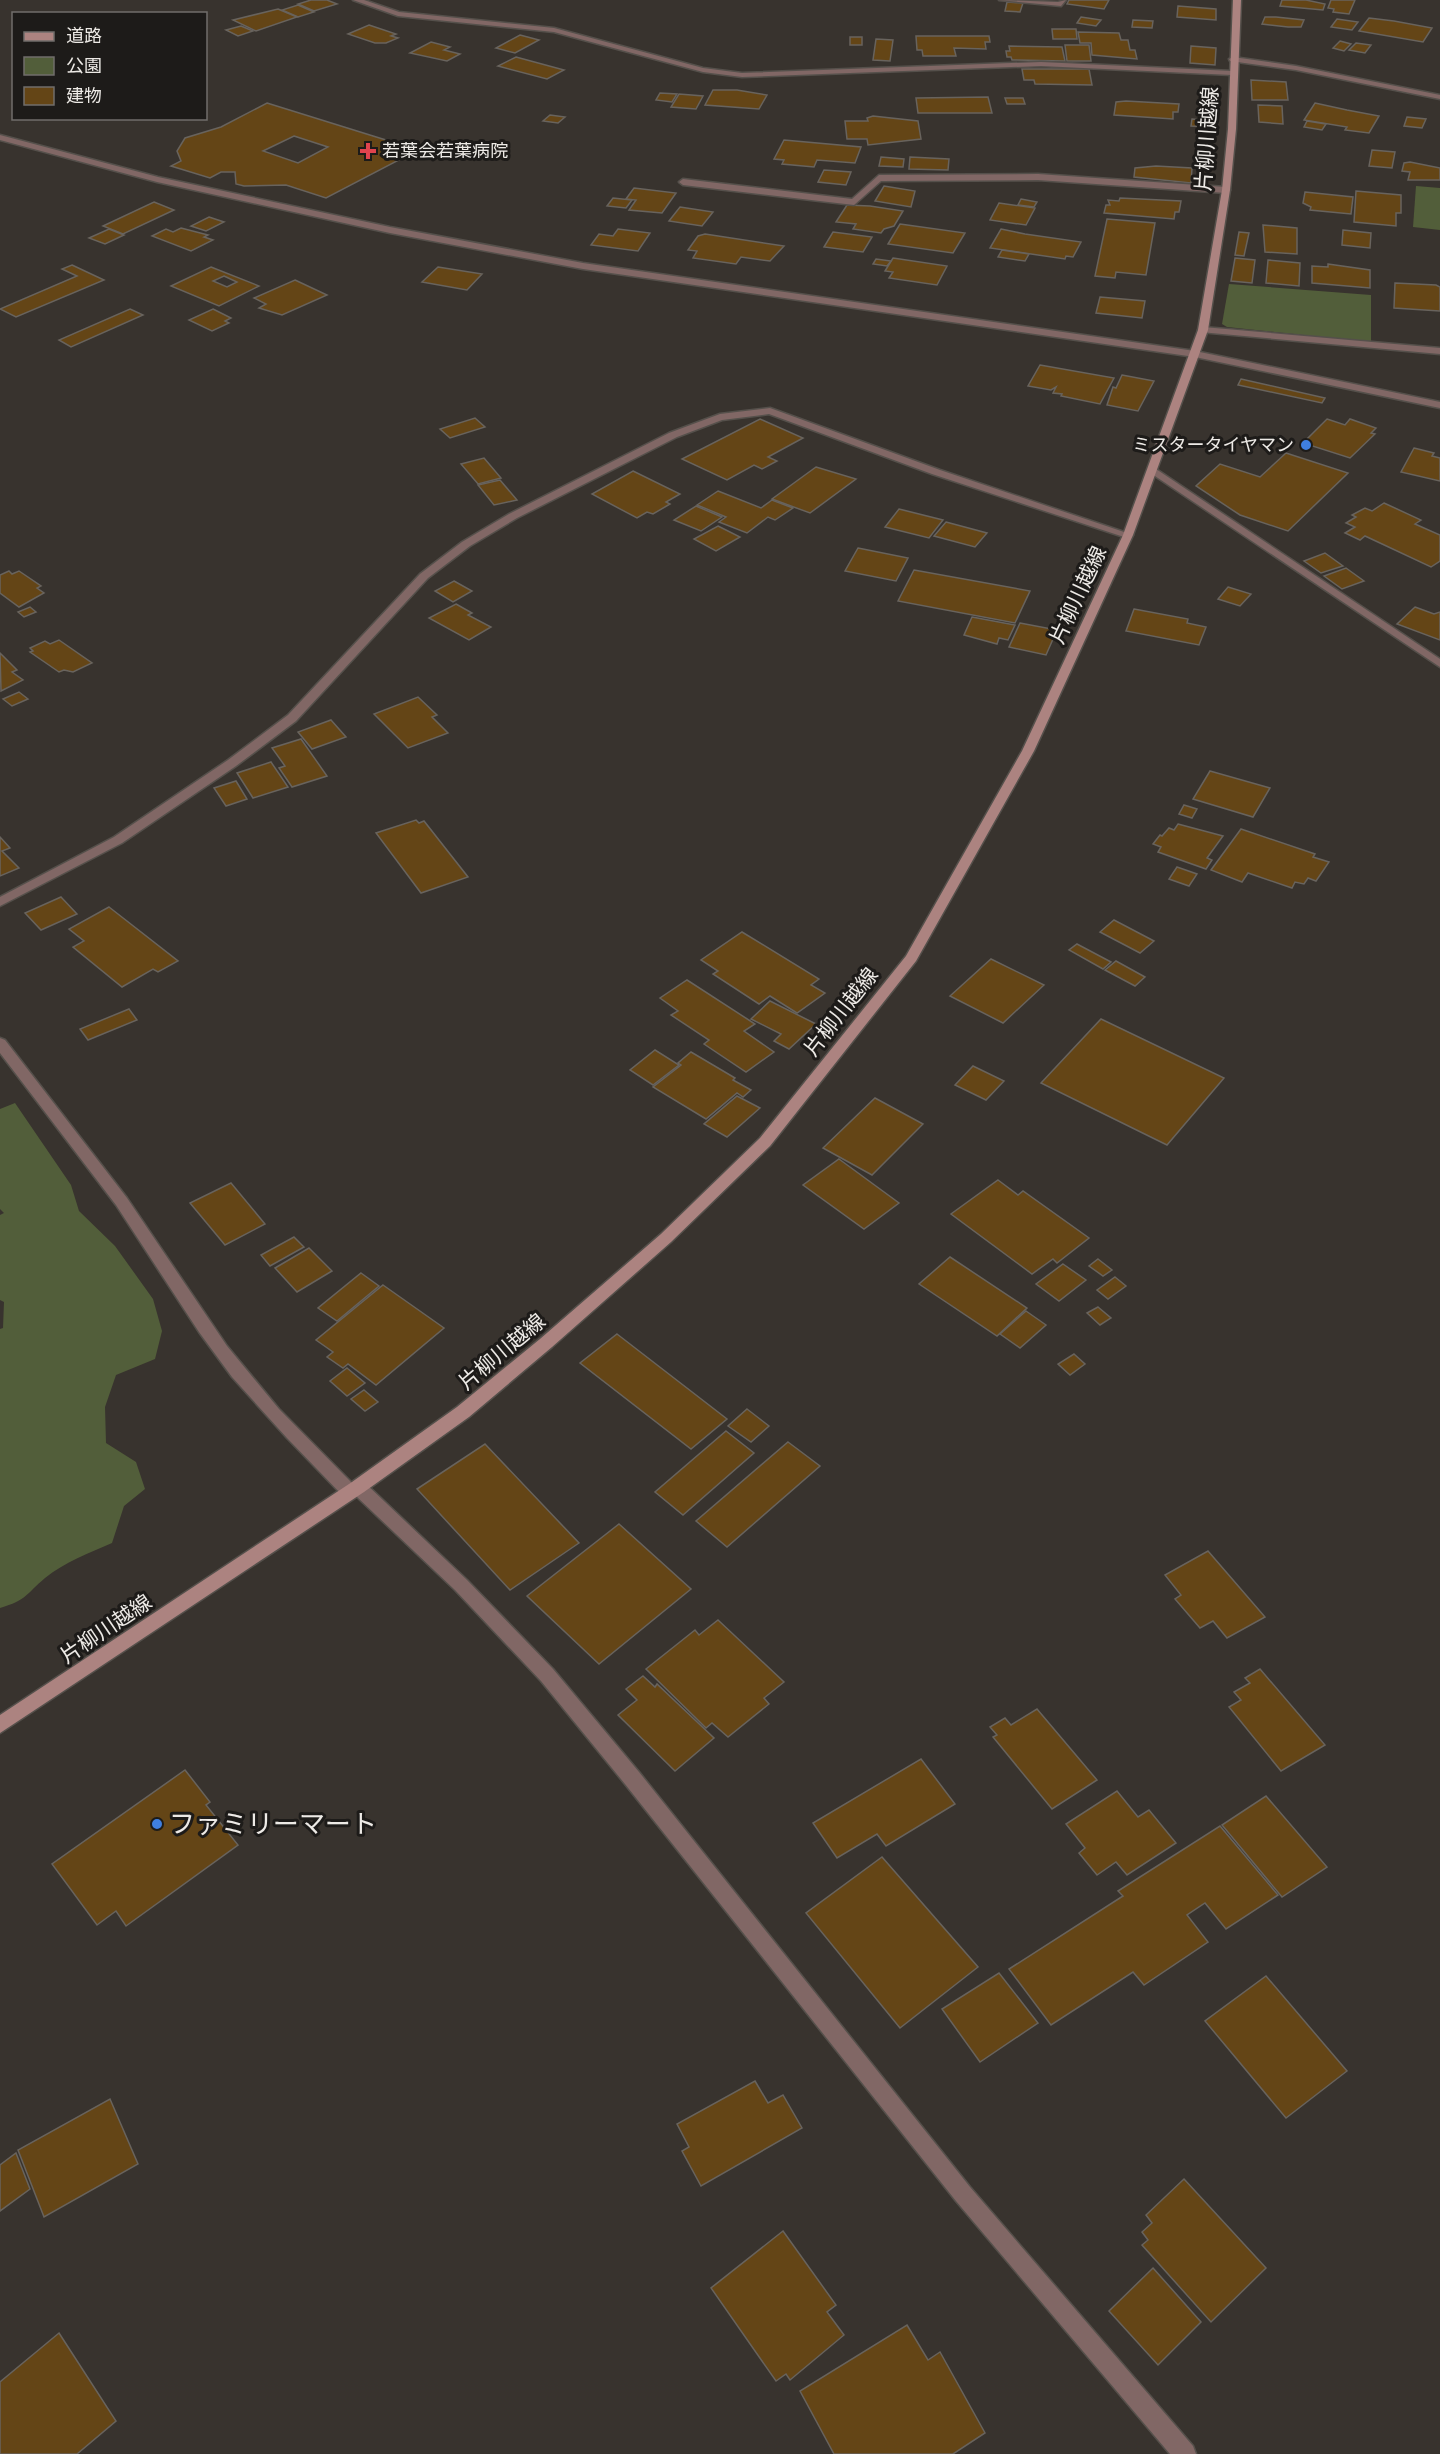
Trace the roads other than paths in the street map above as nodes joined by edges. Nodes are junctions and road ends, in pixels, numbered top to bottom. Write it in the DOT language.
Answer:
graph roads {
  1 [pos="357,0"];
  2 [pos="1003,0"];
  3 [pos="1062,0"];
  4 [pos="1237,0"];
  5 [pos="1233,59"];
  6 [pos="1232,73"];
  7 [pos="1440,97"];
  8 [pos="0,137"];
  9 [pos="683,182"];
  10 [pos="1226,190"];
  11 [pos="1203,330"];
  12 [pos="1440,351"];
  13 [pos="1195,354"];
  14 [pos="1440,405"];
  15 [pos="1153,470"];
  16 [pos="1128,535"];
  17 [pos="1440,664"];
  18 [pos="0,902"];
  19 [pos="0,1043"];
  20 [pos="354,1490"];
  21 [pos="0,1725"];
  22 [pos="1185,2454"];
  1 -- 6 [label="street"];
  2 -- 3 [label="street"];
  4 -- 5 [label="main road, 片柳川越線"];
  5 -- 6 [label="main road, 片柳川越線"];
  5 -- 7 [label="street"];
  6 -- 10 [label="main road, 片柳川越線"];
  8 -- 13 [label="street"];
  9 -- 10 [label="street"];
  10 -- 11 [label="main road, 片柳川越線"];
  11 -- 12 [label="street"];
  11 -- 13 [label="main road, 片柳川越線"];
  13 -- 14 [label="street"];
  13 -- 15 [label="main road, 片柳川越線"];
  15 -- 16 [label="main road, 片柳川越線"];
  15 -- 17 [label="street"];
  16 -- 18 [label="street"];
  16 -- 20 [label="main road, 片柳川越線"];
  19 -- 20 [label="street"];
  20 -- 21 [label="main road, 片柳川越線"];
  20 -- 22 [label="street"];
}
